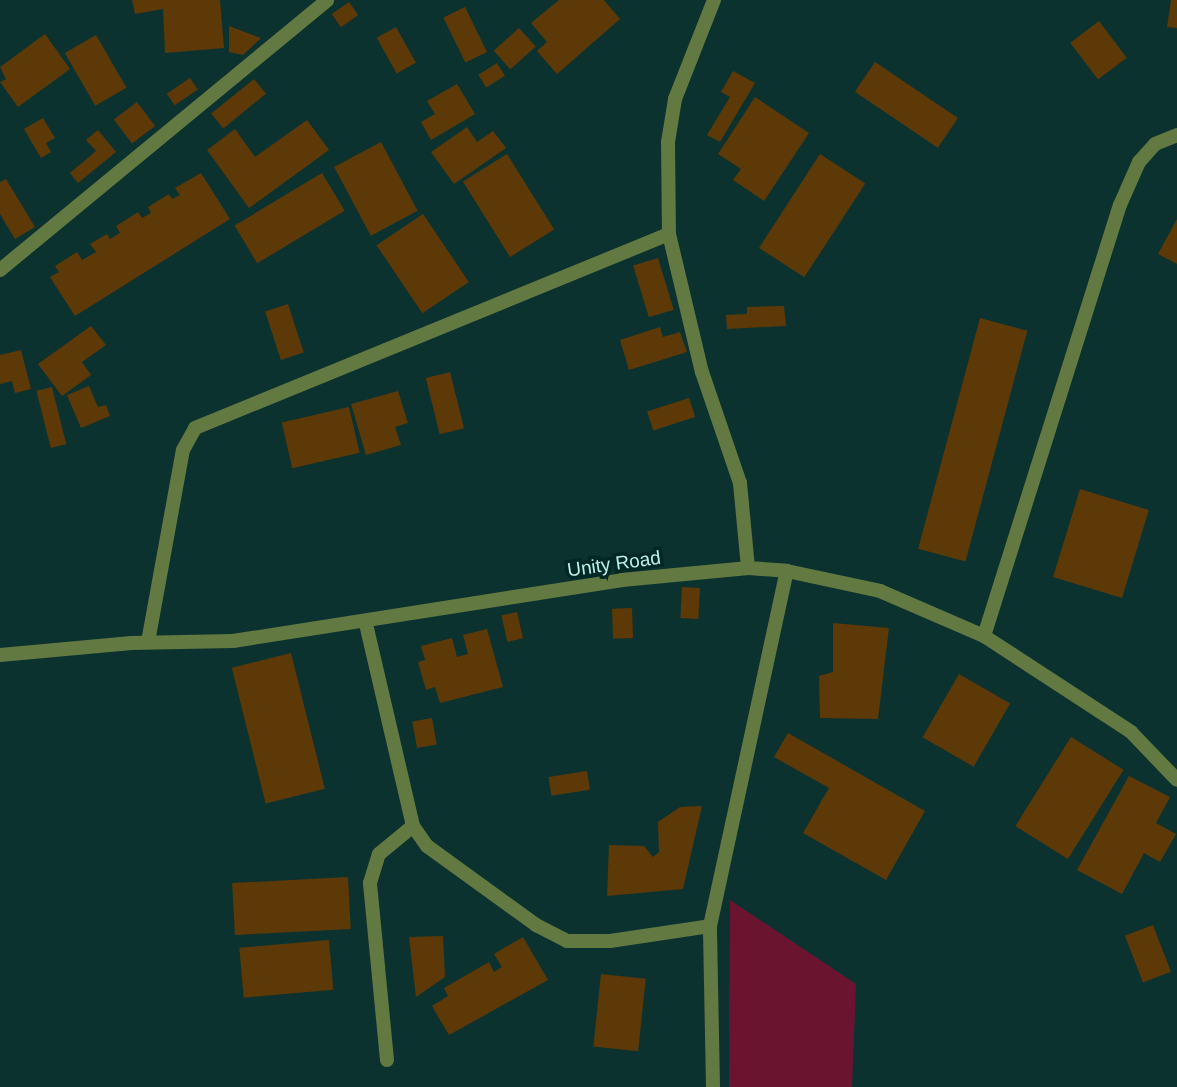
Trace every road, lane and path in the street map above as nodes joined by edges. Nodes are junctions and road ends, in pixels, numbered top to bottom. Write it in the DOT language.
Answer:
graph roads {
  1 [pos="327,0"];
  2 [pos="714,0"];
  3 [pos="1177,135"];
  4 [pos="668,234"];
  5 [pos="0,270"];
  6 [pos="748,568"];
  7 [pos="787,571"];
  8 [pos="366,624"];
  9 [pos="984,636"];
  10 [pos="148,642"];
  11 [pos="0,655"];
  12 [pos="1177,780"];
  13 [pos="414,826"];
  14 [pos="710,926"];
  15 [pos="387,1060"];
  16 [pos="713,1087"];
  1 -- 5 [label="street"];
  2 -- 4 [label="street"];
  3 -- 9 [label="street"];
  4 -- 6 [label="street"];
  4 -- 10 [label="street"];
  6 -- 7 [label="street, Unity Road"];
  6 -- 8 [label="street, Unity Road"];
  7 -- 9 [label="street, Unity Road"];
  7 -- 14 [label="street"];
  8 -- 10 [label="street, Unity Road"];
  8 -- 13 [label="street"];
  9 -- 12 [label="street, Unity Road"];
  10 -- 11 [label="street, Unity Road"];
  13 -- 14 [label="street"];
  13 -- 15 [label="street"];
  14 -- 16 [label="street"];
}
